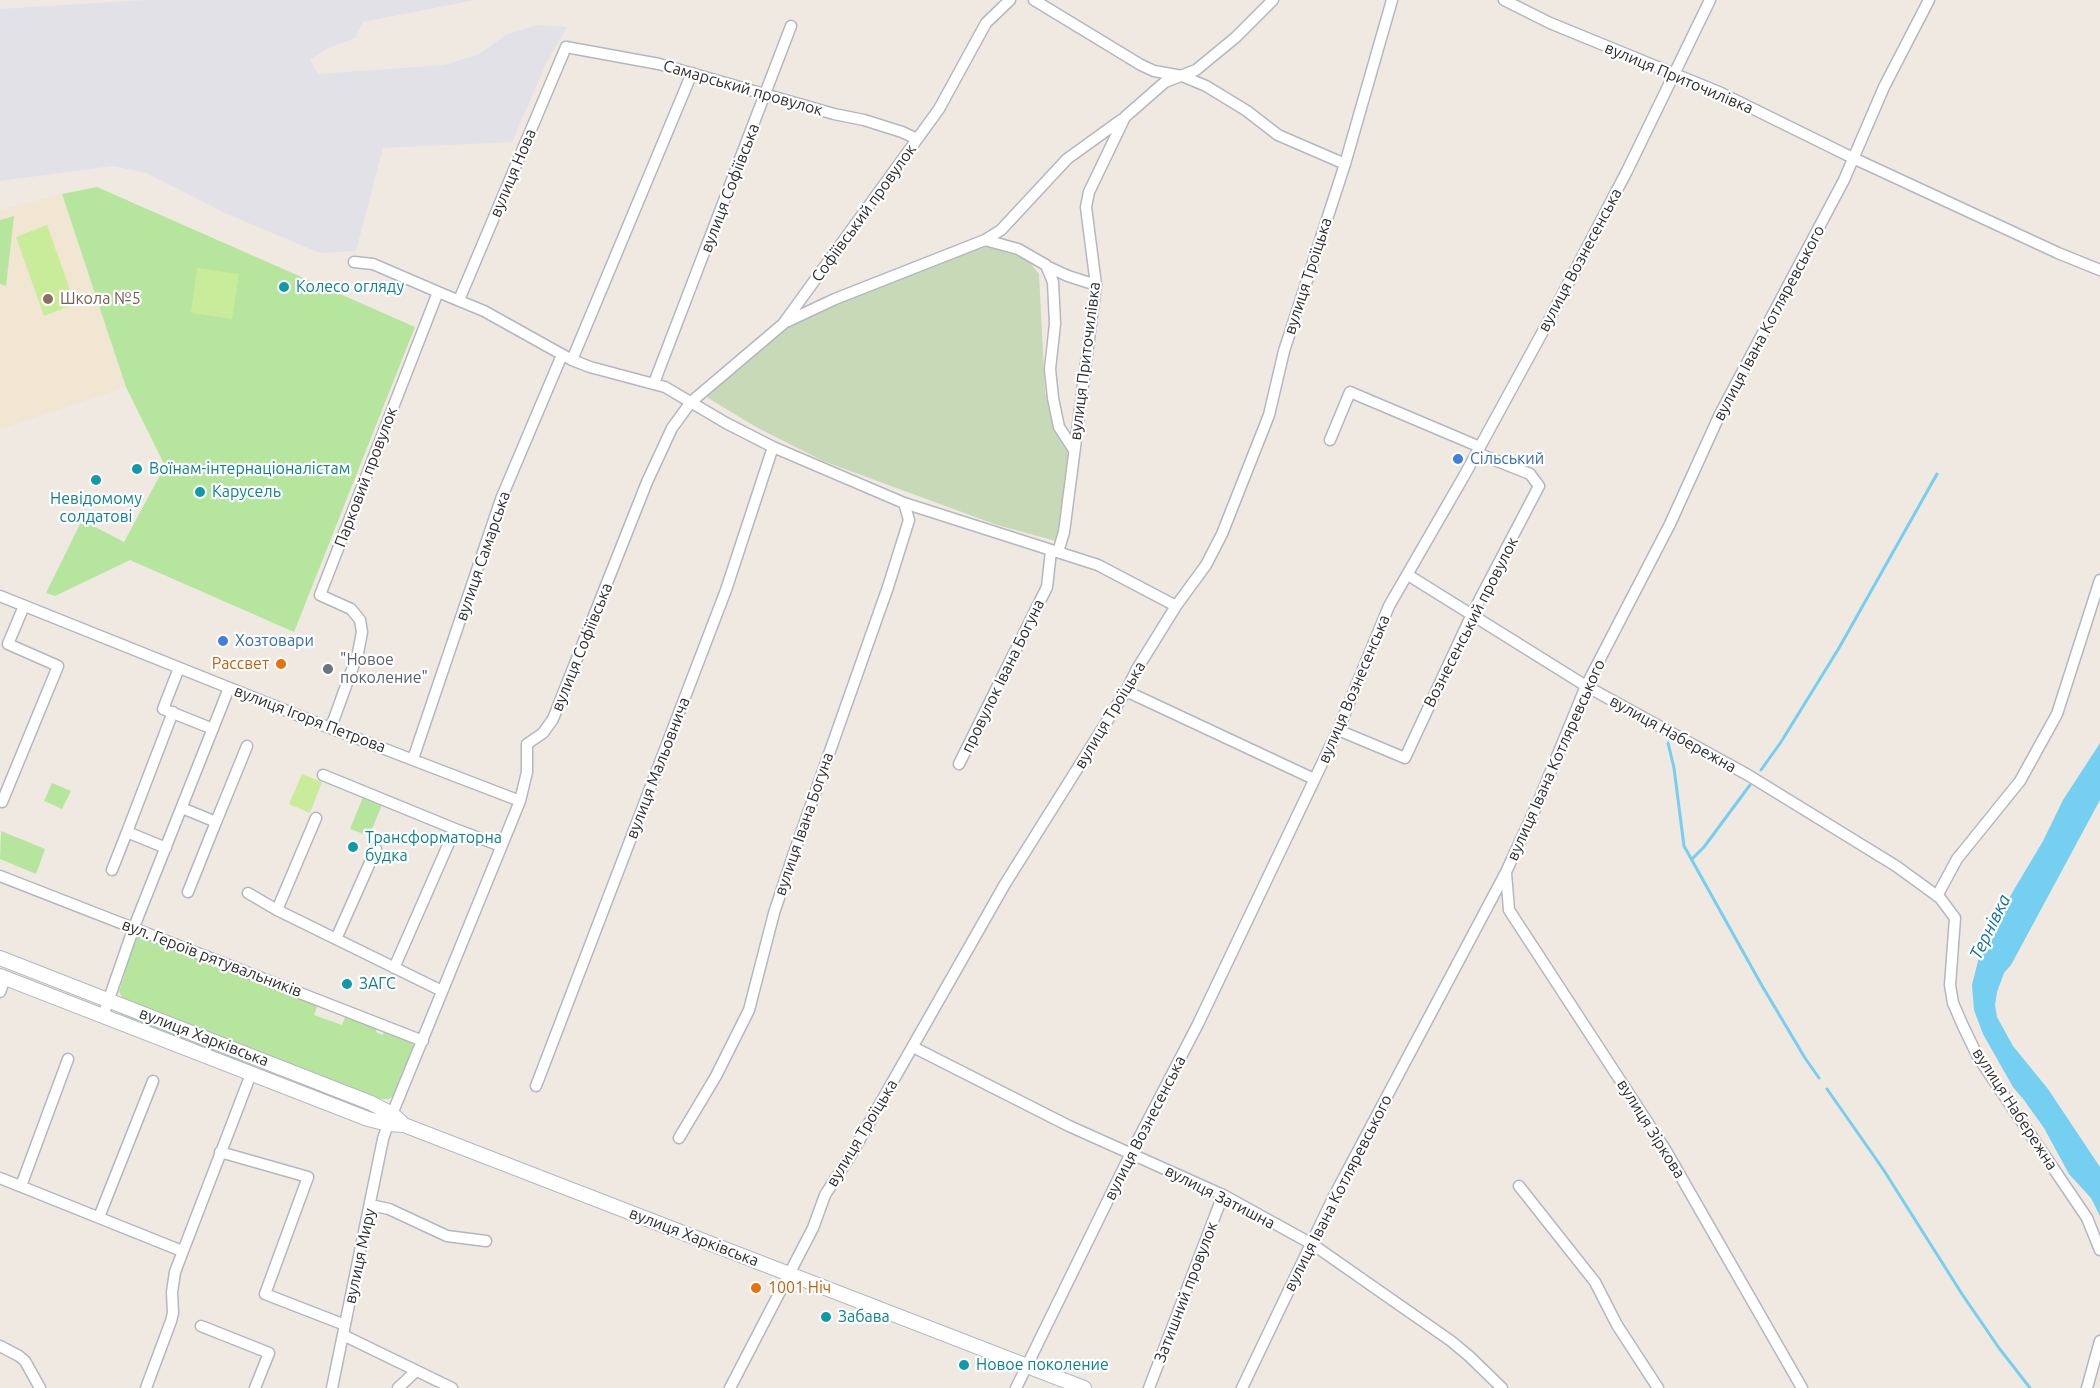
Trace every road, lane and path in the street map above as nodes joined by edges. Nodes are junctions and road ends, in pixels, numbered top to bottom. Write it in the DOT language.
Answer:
graph roads {
  1 [pos="1010,0"];
  2 [pos="1034,0"];
  3 [pos="1273,0"];
  4 [pos="1392,0"];
  5 [pos="1504,0"];
  6 [pos="1710,0"];
  7 [pos="1929,0"];
  8 [pos="791,26"];
  9 [pos="566,46"];
  10 [pos="692,74"];
  11 [pos="1675,75"];
  12 [pos="1182,76"];
  13 [pos="766,94"];
  14 [pos="1125,117"];
  15 [pos="917,139"];
  16 [pos="1853,158"];
  17 [pos="1345,164"];
  18 [pos="985,240"];
  19 [pos="354,262"];
  20 [pos="1046,265"];
  21 [pos="2100,270"];
  22 [pos="1096,285"];
  23 [pos="438,292"];
  24 [pos="459,300"];
  25 [pos="783,324"];
  26 [pos="567,358"];
  27 [pos="654,383"];
  28 [pos="691,402"];
  29 [pos="1330,440"];
  30 [pos="773,447"];
  31 [pos="1074,450"];
  32 [pos="1479,450"];
  33 [pos="904,503"];
  34 [pos="1055,551"];
  35 [pos="1408,575"];
  36 [pos="2100,580"];
  37 [pos="0,596"];
  38 [pos="24,606"];
  39 [pos="1176,606"];
  40 [pos="1472,614"];
  41 [pos="4,643"];
  42 [pos="179,668"];
  43 [pos="1586,686"];
  44 [pos="230,688"];
  45 [pos="1126,692"];
  46 [pos="172,712"];
  47 [pos="331,727"];
  48 [pos="213,729"];
  49 [pos="1338,730"];
  50 [pos="247,746"];
  51 [pos="413,759"];
  52 [pos="960,764"];
  53 [pos="322,775"];
  54 [pos="1314,779"];
  55 [pos="520,801"];
  56 [pos="2,802"];
  57 [pos="182,808"];
  58 [pos="316,818"];
  59 [pos="216,822"];
  60 [pos="455,829"];
  61 [pos="127,832"];
  62 [pos="501,846"];
  63 [pos="166,848"];
  64 [pos="375,849"];
  65 [pos="112,870"];
  66 [pos="1506,872"];
  67 [pos="0,876"];
  68 [pos="188,892"];
  69 [pos="248,893"];
  70 [pos="1937,896"];
  71 [pos="1488,905"];
  72 [pos="277,910"];
  73 [pos="1509,910"];
  74 [pos="134,927"];
  75 [pos="336,939"];
  76 [pos="5,960"];
  77 [pos="394,968"];
  78 [pos="2,977"];
  79 [pos="442,991"];
  80 [pos="0,992"];
  81 [pos="108,1000"];
  82 [pos="103,1016"];
  83 [pos="423,1041"];
  84 [pos="913,1047"];
  85 [pos="68,1059"];
  86 [pos="251,1074"];
  87 [pos="153,1081"];
  88 [pos="536,1086"];
  89 [pos="390,1119"];
  90 [pos="679,1138"];
  91 [pos="220,1152"];
  92 [pos="1131,1153"];
  93 [pos="0,1178"];
  94 [pos="21,1185"];
  95 [pos="1520,1186"];
  96 [pos="1223,1195"];
  97 [pos="370,1205"];
  98 [pos="99,1217"];
  99 [pos="486,1241"];
  100 [pos="1312,1244"];
  101 [pos="2100,1250"];
  102 [pos="182,1251"];
  103 [pos="788,1274"];
  104 [pos="201,1326"];
  105 [pos="344,1330"];
  106 [pos="2100,1341"];
  107 [pos="0,1346"];
  108 [pos="1027,1366"];
  109 [pos="416,1371"];
  110 [pos="40,1388"];
  111 [pos="146,1388"];
  112 [pos="255,1388"];
  113 [pos="332,1388"];
  114 [pos="398,1388"];
  115 [pos="452,1388"];
  116 [pos="730,1388"];
  117 [pos="1016,1388"];
  118 [pos="1084,1388"];
  119 [pos="1149,1388"];
  120 [pos="1242,1388"];
  121 [pos="1502,1388"];
  122 [pos="1658,1388"];
  123 [pos="1802,1388"];
  124 [pos="2087,1388"];
  1 -- 15 [label="street, Софіївський провулок"];
  2 -- 12 [label="street"];
  3 -- 12 [label="street, вулиця Приточилівка"];
  4 -- 17 [label="street, вулиця Троїцька"];
  5 -- 11 [label="street, вулиця Приточилівка"];
  6 -- 11 [label="street, вулиця Вознесенська"];
  7 -- 16 [label="street, вулиця Івана Котляревського"];
  8 -- 13 [label="street, вулиця Софіївська"];
  9 -- 10 [label="street, Самарський провулок"];
  9 -- 24 [label="street, вулиця Нова"];
  10 -- 13 [label="street, Самарський провулок"];
  10 -- 26 [label="street, вулиця Самарська"];
  11 -- 16 [label="street, вулиця Приточилівка"];
  11 -- 32 [label="street, вулиця Вознесенська"];
  12 -- 14 [label="street, вулиця Приточилівка"];
  12 -- 17 [label="street"];
  13 -- 15 [label="street, Самарський провулок"];
  13 -- 27 [label="street, вулиця Софіївська"];
  14 -- 18 [label="street"];
  14 -- 22 [label="street, вулиця Приточилівка"];
  15 -- 25 [label="street, Софіївський провулок"];
  16 -- 21 [label="street, вулиця Приточилівка"];
  16 -- 43 [label="street, вулиця Івана Котляревського"];
  17 -- 39 [label="street, вулиця Троїцька"];
  18 -- 20 [label="street"];
  18 -- 25 [label="street"];
  19 -- 23 [label="street"];
  20 -- 22 [label="street"];
  20 -- 31 [label="street"];
  22 -- 31 [label="street, вулиця Приточилівка"];
  23 -- 24 [label="street"];
  23 -- 47 [label="street, Парковий провулок"];
  24 -- 26 [label="street"];
  25 -- 28 [label="street, Софіївський провулок"];
  26 -- 27 [label="street"];
  26 -- 51 [label="street, вулиця Самарська"];
  27 -- 28 [label="street"];
  28 -- 30 [label="street"];
  28 -- 55 [label="street, вулиця Софіївська"];
  29 -- 32 [label="street, Вознесенський провулок"];
  30 -- 33 [label="street"];
  30 -- 88 [label="street, вулиця Мальовнича"];
  31 -- 34 [label="street, вулиця Приточилівка"];
  32 -- 35 [label="street, вулиця Вознесенська"];
  32 -- 40 [label="street, Вознесенський провулок"];
  33 -- 34 [label="street"];
  33 -- 90 [label="street, вулиця Івана Богуна"];
  34 -- 39 [label="street"];
  34 -- 52 [label="street, провулок Івана Богуна"];
  35 -- 40 [label="street, вулиця Набережна"];
  35 -- 49 [label="street, вулиця Вознесенська"];
  36 -- 70 [label="street"];
  37 -- 38 [label="street, вулиця Ігоря Петрова"];
  38 -- 41 [label="street"];
  38 -- 42 [label="street, вулиця Ігоря Петрова"];
  39 -- 45 [label="street, вулиця Троїцька"];
  40 -- 43 [label="street, вулиця Набережна"];
  40 -- 49 [label="street, Вознесенський провулок"];
  41 -- 56 [label="street"];
  42 -- 44 [label="street, вулиця Ігоря Петрова"];
  42 -- 46 [label="street"];
  43 -- 66 [label="street, вулиця Івана Котляревського"];
  43 -- 70 [label="street, вулиця Набережна"];
  44 -- 47 [label="street, вулиця Ігоря Петрова"];
  44 -- 48 [label="street"];
  45 -- 54 [label="street"];
  45 -- 84 [label="street, вулиця Троїцька"];
  46 -- 48 [label="street"];
  46 -- 61 [label="street"];
  47 -- 51 [label="street, вулиця Ігоря Петрова"];
  48 -- 57 [label="street"];
  49 -- 54 [label="street, вулиця Вознесенська"];
  50 -- 59 [label="street"];
  51 -- 55 [label="street, вулиця Ігоря Петрова"];
  53 -- 60 [label="street"];
  54 -- 92 [label="street, вулиця Вознесенська"];
  55 -- 62 [label="street, вулиця Софіївська"];
  57 -- 59 [label="street"];
  57 -- 63 [label="street"];
  58 -- 72 [label="street"];
  59 -- 68 [label="street"];
  60 -- 62 [label="street"];
  60 -- 77 [label="street"];
  61 -- 63 [label="street"];
  61 -- 65 [label="street"];
  62 -- 79 [label="street, вулиця Софіївська"];
  63 -- 74 [label="street"];
  64 -- 75 [label="street"];
  66 -- 71 [label="street, вулиця Івана Котляревського"];
  66 -- 73 [label="street, вулиця Зіркова"];
  67 -- 74 [label="street, вул. Героїв рятувальників"];
  69 -- 72 [label="street"];
  70 -- 101 [label="street, вулиця Набережна"];
  71 -- 73 [label="street"];
  71 -- 100 [label="street, вулиця Івана Котляревського"];
  72 -- 75 [label="street"];
  73 -- 123 [label="street, вулиця Зіркова"];
  74 -- 81 [label="street"];
  74 -- 83 [label="street, вул. Героїв рятувальників"];
  75 -- 77 [label="street"];
  76 -- 78 [label="street"];
  76 -- 81 [label="street, вулиця Харківська"];
  77 -- 79 [label="street"];
  78 -- 80 [label="street"];
  78 -- 82 [label="street, вулиця Харківська"];
  79 -- 83 [label="street, вулиця Софіївська"];
  81 -- 82 [label="street"];
  81 -- 89 [label="street, вулиця Харківська"];
  82 -- 86 [label="street, вулиця Харківська"];
  83 -- 89 [label="street, вулиця Софіївська"];
  84 -- 92 [label="street, вулиця Затишна"];
  84 -- 103 [label="street, вулиця Троїцька"];
  85 -- 94 [label="street"];
  86 -- 89 [label="street, вулиця Харківська"];
  86 -- 91 [label="street"];
  87 -- 98 [label="street"];
  89 -- 97 [label="street, вулиця Миру"];
  89 -- 103 [label="street, вулиця Харківська"];
  91 -- 102 [label="street"];
  91 -- 105 [label="street"];
  92 -- 96 [label="street, вулиця Затишна"];
  92 -- 108 [label="street, вулиця Вознесенська"];
  93 -- 94 [label="street"];
  94 -- 98 [label="street"];
  95 -- 122 [label="street"];
  96 -- 100 [label="street, вулиця Затишна"];
  96 -- 119 [label="street, Затишний провулок"];
  97 -- 99 [label="street"];
  97 -- 105 [label="street, вулиця Миру"];
  98 -- 102 [label="street"];
  100 -- 120 [label="street, вулиця Івана Котляревського"];
  100 -- 121 [label="street, вулиця Затишна"];
  102 -- 111 [label="street"];
  103 -- 108 [label="street, вулиця Харківська"];
  103 -- 116 [label="street, вулиця Троїцька"];
  104 -- 112 [label="street"];
  105 -- 109 [label="street"];
  105 -- 113 [label="street, вулиця Миру"];
  106 -- 124 [label="street"];
  107 -- 110 [label="street"];
  108 -- 117 [label="street, вулиця Вознесенська"];
  108 -- 118 [label="street, вулиця Харківська"];
  109 -- 114 [label="street"];
  109 -- 115 [label="street"];
}
